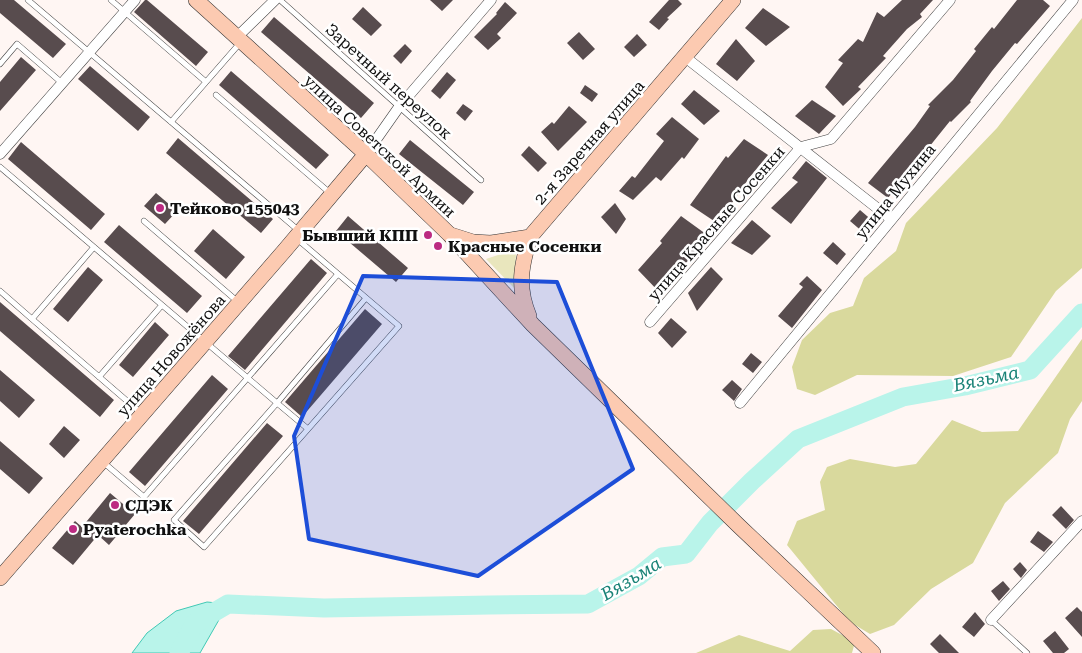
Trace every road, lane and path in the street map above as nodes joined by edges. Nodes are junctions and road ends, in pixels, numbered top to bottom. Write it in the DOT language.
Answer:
graph roads {
  1 [pos="28,0"];
  2 [pos="111,0"];
  3 [pos="135,0"];
  4 [pos="196,0"];
  5 [pos="275,0"];
  6 [pos="280,0"];
  7 [pos="491,0"];
  8 [pos="733,0"];
  9 [pos="950,0"];
  10 [pos="1073,0"];
  11 [pos="125,12"];
  12 [pos="238,40"];
  13 [pos="89,52"];
  14 [pos="685,57"];
  15 [pos="0,64"];
  16 [pos="206,82"];
  17 [pos="62,83"];
  18 [pos="216,95"];
  19 [pos="399,107"];
  20 [pos="171,122"];
  21 [pos="801,147"];
  22 [pos="0,154"];
  23 [pos="366,154"];
  24 [pos="0,167"];
  25 [pos="481,180"];
  26 [pos="332,195"];
  27 [pos="891,219"];
  28 [pos="144,220"];
  29 [pos="449,234"];
  30 [pos="298,235"];
  31 [pos="530,237"];
  32 [pos="94,247"];
  33 [pos="338,274"];
  34 [pos="0,291"];
  35 [pos="366,298"];
  36 [pos="239,303"];
  37 [pos="162,304"];
  38 [pos="32,319"];
  39 [pos="650,322"];
  40 [pos="533,325"];
  41 [pos="206,341"];
  42 [pos="99,377"];
  43 [pos="248,378"];
  44 [pos="277,403"];
  45 [pos="740,403"];
  46 [pos="142,414"];
  47 [pos="308,430"];
  48 [pos="102,461"];
  49 [pos="1082,521"];
  50 [pos="0,578"];
  51 [pos="991,620"];
  52 [pos="871,653"];
  53 [pos="1027,653"];
  1 -- 13 [label="lane"];
  2 -- 11 [label="lane"];
  3 -- 11 [label="street"];
  4 -- 12 [label="street, улица Советской Армии"];
  5 -- 12 [label="street"];
  6 -- 19 [label="lane, Заречный переулок"];
  7 -- 19 [label="street"];
  8 -- 14 [label="street, 2-я Заречная улица"];
  9 -- 21 [label="street, улица Красные Сосенки"];
  10 -- 27 [label="street, улица Мухина"];
  11 -- 13 [label="street"];
  11 -- 16 [label="lane"];
  12 -- 16 [label="lane"];
  12 -- 23 [label="street, улица Советской Армии"];
  13 -- 17 [label="street"];
  13 -- 20 [label="lane"];
  14 -- 21 [label="street"];
  14 -- 31 [label="street, 2-я Заречная улица"];
  15 -- 17 [label="lane"];
  16 -- 20 [label="lane"];
  17 -- 22 [label="street"];
  18 -- 26 [label="lane"];
  19 -- 23 [label="street"];
  19 -- 25 [label="lane, Заречный переулок"];
  20 -- 30 [label="lane"];
  21 -- 27 [label="street"];
  21 -- 39 [label="street, улица Красные Сосенки"];
  23 -- 26 [label="street, улица Новожёнова"];
  23 -- 29 [label="street, улица Советской Армии"];
  24 -- 32 [label="lane"];
  26 -- 30 [label="street, улица Новожёнова"];
  27 -- 45 [label="street, улица Мухина"];
  28 -- 36 [label="lane"];
  29 -- 31 [label="street"];
  29 -- 40 [label="street, улица Советской Армии"];
  30 -- 33 [label="lane"];
  30 -- 36 [label="street, улица Новожёнова"];
  31 -- 40 [label="street, 2-я Заречная улица"];
  32 -- 37 [label="lane"];
  32 -- 38 [label="lane"];
  33 -- 35 [label="lane"];
  33 -- 43 [label="lane"];
  34 -- 38 [label="lane"];
  35 -- 44 [label="lane"];
  35 -- 47 [label="lane"];
  36 -- 41 [label="street, улица Новожёнова"];
  37 -- 41 [label="lane"];
  37 -- 42 [label="lane"];
  38 -- 42 [label="lane"];
  40 -- 52 [label="street, улица Советской Армии"];
  41 -- 43 [label="lane"];
  41 -- 46 [label="street, улица Новожёнова"];
  42 -- 46 [label="lane"];
  43 -- 44 [label="lane"];
  43 -- 48 [label="lane"];
  44 -- 47 [label="lane"];
  44 -- 47 [label="lane"];
  46 -- 48 [label="street, улица Новожёнова"];
  48 -- 50 [label="street, улица Новожёнова"];
  49 -- 51 [label="street"];
  51 -- 53 [label="lane"];
}
